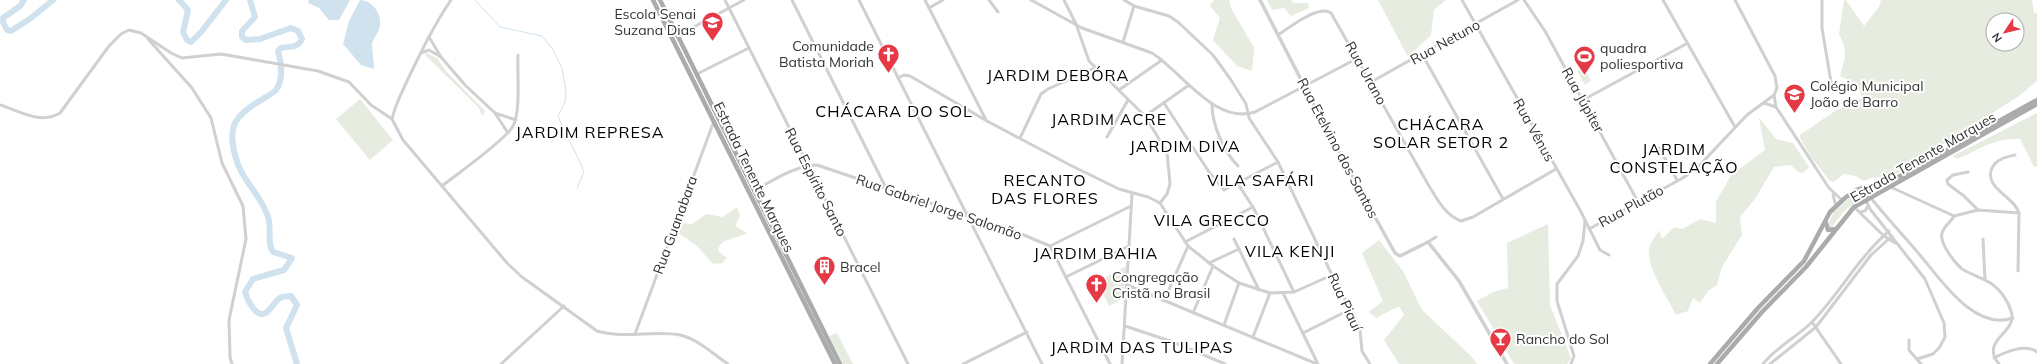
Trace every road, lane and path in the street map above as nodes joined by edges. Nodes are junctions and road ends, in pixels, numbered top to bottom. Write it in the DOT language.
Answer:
graph roads {
  1 [pos="451,0"];
  2 [pos="653,0"];
  3 [pos="660,0"];
  4 [pos="725,0"];
  5 [pos="744,0"];
  6 [pos="792,0"];
  7 [pos="859,0"];
  8 [pos="925,0"];
  9 [pos="943,0"];
  10 [pos="989,0"];
  11 [pos="1031,0"];
  12 [pos="1064,0"];
  13 [pos="1124,0"];
  14 [pos="1260,0"];
  15 [pos="1462,0"];
  16 [pos="1518,0"];
  17 [pos="1524,0"];
  18 [pos="1663,0"];
  19 [pos="1735,0"];
  20 [pos="1822,0"];
  21 [pos="1134,6"];
  22 [pos="729,8"];
  23 [pos="929,8"];
  24 [pos="998,12"];
  25 [pos="1076,24"];
  26 [pos="1476,25"];
  27 [pos="1278,35"];
  28 [pos="146,36"];
  29 [pos="677,36"];
  30 [pos="429,37"];
  31 [pos="1123,42"];
  32 [pos="1686,44"];
  33 [pos="749,48"];
  34 [pos="421,52"];
  35 [pos="1422,54"];
  36 [pos="518,55"];
  37 [pos="442,57"];
  38 [pos="1358,58"];
  39 [pos="1162,60"];
  40 [pos="1095,68"];
  41 [pos="697,74"];
  42 [pos="898,78"];
  43 [pos="1371,82"];
  44 [pos="1831,82"];
  45 [pos="1189,85"];
  46 [pos="1304,86"];
  47 [pos="1119,90"];
  48 [pos="1774,95"];
  49 [pos="1128,100"];
  50 [pos="1583,100"];
  51 [pos="2037,100"];
  52 [pos="1764,102"];
  53 [pos="1164,103"];
  54 [pos="1212,104"];
  55 [pos="2037,104"];
  56 [pos="0,105"];
  57 [pos="979,106"];
  58 [pos="1776,107"];
  59 [pos="972,112"];
  60 [pos="495,113"];
  61 [pos="1247,114"];
  62 [pos="1144,116"];
  63 [pos="719,118"];
  64 [pos="392,119"];
  65 [pos="516,120"];
  66 [pos="714,121"];
  67 [pos="986,121"];
  68 [pos="1735,127"];
  69 [pos="508,133"];
  70 [pos="1108,137"];
  71 [pos="1020,138"];
  72 [pos="1659,148"];
  73 [pos="2015,155"];
  74 [pos="1278,162"];
  75 [pos="808,165"];
  76 [pos="1238,166"];
  77 [pos="1556,169"];
  78 [pos="1968,172"];
  79 [pos="1677,180"];
  80 [pos="1238,184"];
  81 [pos="1884,184"];
  82 [pos="442,186"];
  83 [pos="886,188"];
  84 [pos="1830,188"];
  85 [pos="1892,188"];
  86 [pos="1859,189"];
  87 [pos="755,190"];
  88 [pos="750,193"];
  89 [pos="1132,194"];
  90 [pos="1503,199"];
  91 [pos="1842,200"];
  92 [pos="1160,202"];
  93 [pos="1638,202"];
  94 [pos="1868,202"];
  95 [pos="1131,206"];
  96 [pos="1836,206"];
  97 [pos="1253,207"];
  98 [pos="1854,207"];
  99 [pos="1978,210"];
  100 [pos="1860,212"];
  101 [pos="2019,213"];
  102 [pos="1954,216"];
  103 [pos="969,217"];
  104 [pos="1585,220"];
  105 [pos="1826,221"];
  106 [pos="1589,229"];
  107 [pos="1836,229"];
  108 [pos="1889,231"];
  109 [pos="1884,236"];
  110 [pos="1892,236"];
  111 [pos="1436,237"];
  112 [pos="1234,239"];
  113 [pos="1889,239"];
  114 [pos="1983,239"];
  115 [pos="1185,242"];
  116 [pos="1428,242"];
  117 [pos="1897,244"];
  118 [pos="1050,246"];
  119 [pos="1129,246"];
  120 [pos="1188,246"];
  121 [pos="1239,249"];
  122 [pos="1609,255"];
  123 [pos="1209,263"];
  124 [pos="1213,266"];
  125 [pos="2018,271"];
  126 [pos="1332,275"];
  127 [pos="1066,277"];
  128 [pos="1985,280"];
  129 [pos="1239,283"];
  130 [pos="1127,285"];
  131 [pos="1260,290"];
  132 [pos="1294,292"];
  133 [pos="1270,293"];
  134 [pos="1283,293"];
  135 [pos="1164,301"];
  136 [pos="564,306"];
  137 [pos="1351,309"];
  138 [pos="1193,313"];
  139 [pos="2013,318"];
  140 [pos="1812,322"];
  141 [pos="1125,326"];
  142 [pos="1224,326"];
  143 [pos="1816,327"];
  144 [pos="1026,332"];
  145 [pos="1303,333"];
  146 [pos="635,334"];
  147 [pos="1252,337"];
  148 [pos="1910,340"];
  149 [pos="2037,352"];
  150 [pos="1994,358"];
  151 [pos="1917,359"];
  152 [pos="1766,360"];
  153 [pos="232,364"];
  154 [pos="501,364"];
  155 [pos="728,364"];
  156 [pos="835,364"];
  157 [pos="840,364"];
  158 [pos="908,364"];
  159 [pos="963,364"];
  160 [pos="1042,364"];
  161 [pos="1110,364"];
  162 [pos="1122,364"];
  163 [pos="1225,364"];
  164 [pos="1317,364"];
  165 [pos="1370,364"];
  166 [pos="1507,364"];
  167 [pos="1570,364"];
  168 [pos="1710,364"];
  169 [pos="1717,364"];
  170 [pos="1763,364"];
  171 [pos="1769,364"];
  172 [pos="1841,364"];
  173 [pos="1921,364"];
  174 [pos="1999,364"];
  1 -- 30 [label="street"];
  2 -- 66 [label="main road, Estrada Tenente Marques"];
  3 -- 29 [label="main road, Estrada Tenente Marques"];
  4 -- 22 [label="street, Rua Espírito Santo"];
  5 -- 22 [label="street"];
  6 -- 83 [label="street"];
  7 -- 42 [label="street"];
  8 -- 23 [label="street"];
  9 -- 23 [label="street"];
  10 -- 24 [label="street"];
  11 -- 25 [label="street"];
  12 -- 25 [label="street"];
  13 -- 21 [label="street, Rua Piauí"];
  14 -- 27 [label="street, Rua Etelvino dos Santos"];
  15 -- 26 [label="street, Rua Vênus"];
  16 -- 26 [label="street, Rua Netuno"];
  17 -- 50 [label="street, Rua Júpiter"];
  18 -- 32 [label="street"];
  19 -- 48 [label="street"];
  20 -- 44 [label="street"];
  21 -- 31 [label="street"];
  21 -- 61 [label="street, Rua Piauí"];
  22 -- 29 [label="street"];
  22 -- 33 [label="street, Rua Espírito Santo"];
  23 -- 57 [label="street"];
  25 -- 31 [label="street"];
  25 -- 40 [label="street"];
  26 -- 35 [label="street, Rua Netuno"];
  26 -- 77 [label="street, Rua Vênus"];
  27 -- 38 [label="street, Rua Urano"];
  27 -- 46 [label="street, Rua Etelvino dos Santos"];
  28 -- 56 [label="street"];
  28 -- 64 [label="street"];
  28 -- 153 [label="street"];
  29 -- 41 [label="main road, Estrada Tenente Marques"];
  30 -- 34 [label="street"];
  30 -- 37 [label="street"];
  31 -- 39 [label="street"];
  32 -- 50 [label="street"];
  32 -- 68 [label="street"];
  33 -- 41 [label="street"];
  33 -- 75 [label="street, Rua Espírito Santo"];
  34 -- 37 [label="street"];
  34 -- 64 [label="street"];
  35 -- 43 [label="street, Rua Netuno"];
  35 -- 90 [label="street"];
  36 -- 65 [label="street"];
  37 -- 60 [label="street"];
  38 -- 43 [label="street, Rua Urano"];
  38 -- 46 [label="street"];
  39 -- 45 [label="street"];
  39 -- 47 [label="street"];
  40 -- 47 [label="street"];
  40 -- 71 [label="street"];
  41 -- 63 [label="main road, Estrada Tenente Marques"];
  42 -- 59 [label="street"];
  42 -- 103 [label="street"];
  43 -- 90 [label="street, Rua Urano"];
  45 -- 53 [label="street"];
  45 -- 54 [label="street"];
  46 -- 61 [label="street"];
  46 -- 116 [label="street, Rua Etelvino dos Santos"];
  47 -- 49 [label="street"];
  48 -- 52 [label="street, Rua Plutão"];
  48 -- 58 [label="street"];
  49 -- 62 [label="street"];
  49 -- 70 [label="street"];
  50 -- 93 [label="street, Rua Júpiter"];
  51 -- 81 [label="main road, Estrada Tenente Marques"];
  52 -- 58 [label="street"];
  52 -- 68 [label="street, Rua Plutão"];
  53 -- 62 [label="street"];
  53 -- 80 [label="street"];
  54 -- 61 [label="street"];
  54 -- 76 [label="street"];
  55 -- 85 [label="main road, Estrada Tenente Marques"];
  57 -- 59 [label="street"];
  57 -- 67 [label="street"];
  58 -- 84 [label="street"];
  59 -- 67 [label="street"];
  60 -- 65 [label="street"];
  60 -- 69 [label="street"];
  61 -- 74 [label="street, Rua Piauí"];
  62 -- 92 [label="street"];
  63 -- 66 [label="street"];
  63 -- 87 [label="main road, Estrada Tenente Marques"];
  64 -- 82 [label="street"];
  65 -- 69 [label="street"];
  66 -- 88 [label="main road, Estrada Tenente Marques"];
  66 -- 146 [label="street, Rua Guanabara"];
  67 -- 71 [label="street"];
  68 -- 79 [label="street, Rua Plutão"];
  69 -- 82 [label="street"];
  71 -- 89 [label="street"];
  72 -- 79 [label="street"];
  73 -- 101 [label="street"];
  74 -- 80 [label="street"];
  74 -- 126 [label="street, Rua Piauí"];
  75 -- 83 [label="street, Rua Gabriel Jorge Salomão"];
  75 -- 87 [label="street"];
  75 -- 158 [label="street, Rua Espírito Santo"];
  77 -- 90 [label="street"];
  77 -- 104 [label="street, Rua Vênus"];
  78 -- 99 [label="street"];
  79 -- 93 [label="street, Rua Plutão"];
  80 -- 97 [label="street"];
  81 -- 85 [label="street"];
  81 -- 86 [label="main road, Estrada Tenente Marques"];
  82 -- 136 [label="street"];
  83 -- 103 [label="street, Rua Gabriel Jorge Salomão"];
  84 -- 91 [label="street"];
  84 -- 96 [label="street"];
  85 -- 94 [label="main road, Estrada Tenente Marques"];
  85 -- 102 [label="street"];
  86 -- 91 [label="main road, Estrada Tenente Marques"];
  86 -- 94 [label="main road"];
  87 -- 88 [label="street"];
  87 -- 157 [label="main road, Estrada Tenente Marques"];
  88 -- 156 [label="main road, Estrada Tenente Marques"];
  89 -- 92 [label="street"];
  89 -- 95 [label="street"];
  91 -- 96 [label="main road, Estrada Tenente Marques"];
  92 -- 115 [label="street"];
  93 -- 106 [label="street, Rua Plutão"];
  94 -- 98 [label="main road, Estrada Tenente Marques"];
  94 -- 100 [label="street"];
  94 -- 108 [label="street"];
  94 -- 139 [label="street"];
  95 -- 118 [label="street"];
  95 -- 119 [label="street"];
  96 -- 105 [label="main road, Estrada Tenente Marques"];
  97 -- 115 [label="street"];
  97 -- 132 [label="street"];
  98 -- 100 [label="street"];
  98 -- 107 [label="main road, Estrada Tenente Marques"];
  99 -- 101 [label="street"];
  99 -- 102 [label="street"];
  100 -- 109 [label="street"];
  101 -- 125 [label="street"];
  102 -- 128 [label="street"];
  103 -- 118 [label="street, Rua Gabriel Jorge Salomão"];
  103 -- 144 [label="street"];
  104 -- 106 [label="street, Rua Vênus"];
  104 -- 167 [label="street"];
  105 -- 107 [label="main road"];
  105 -- 168 [label="main road, Estrada Tenente Marques"];
  106 -- 122 [label="street, Rua Vênus"];
  107 -- 169 [label="main road, Estrada Tenente Marques"];
  108 -- 109 [label="street"];
  108 -- 110 [label="street"];
  109 -- 113 [label="street"];
  109 -- 140 [label="street"];
  110 -- 113 [label="street"];
  110 -- 117 [label="street"];
  111 -- 116 [label="street, Rua Etelvino dos Santos"];
  112 -- 121 [label="street"];
  113 -- 117 [label="street"];
  113 -- 143 [label="street"];
  114 -- 128 [label="street"];
  115 -- 120 [label="street"];
  116 -- 166 [label="street"];
  117 -- 151 [label="street"];
  118 -- 127 [label="street"];
  119 -- 127 [label="street"];
  119 -- 130 [label="street"];
  120 -- 123 [label="street"];
  120 -- 135 [label="street"];
  121 -- 123 [label="street"];
  121 -- 131 [label="street"];
  123 -- 124 [label="street"];
  124 -- 129 [label="street"];
  124 -- 138 [label="street"];
  126 -- 132 [label="street"];
  126 -- 137 [label="street, Rua Piauí"];
  127 -- 161 [label="street"];
  128 -- 139 [label="street"];
  129 -- 131 [label="street"];
  129 -- 142 [label="street"];
  130 -- 135 [label="street"];
  130 -- 141 [label="street"];
  131 -- 133 [label="street"];
  132 -- 134 [label="street"];
  133 -- 134 [label="street"];
  133 -- 147 [label="street"];
  134 -- 145 [label="street"];
  135 -- 138 [label="street"];
  136 -- 146 [label="street"];
  136 -- 154 [label="street"];
  137 -- 145 [label="street"];
  137 -- 165 [label="street, Rua Piauí"];
  138 -- 142 [label="street"];
  139 -- 150 [label="street"];
  140 -- 143 [label="street"];
  140 -- 152 [label="street"];
  141 -- 162 [label="street"];
  141 -- 163 [label="street"];
  142 -- 147 [label="street"];
  143 -- 171 [label="street"];
  143 -- 172 [label="street"];
  144 -- 159 [label="street"];
  144 -- 160 [label="street"];
  145 -- 164 [label="street"];
  146 -- 155 [label="street"];
  147 -- 164 [label="street"];
  148 -- 151 [label="street"];
  149 -- 150 [label="street"];
  150 -- 174 [label="street"];
  151 -- 173 [label="street"];
  152 -- 170 [label="street"];
  152 -- 171 [label="street"];
}
